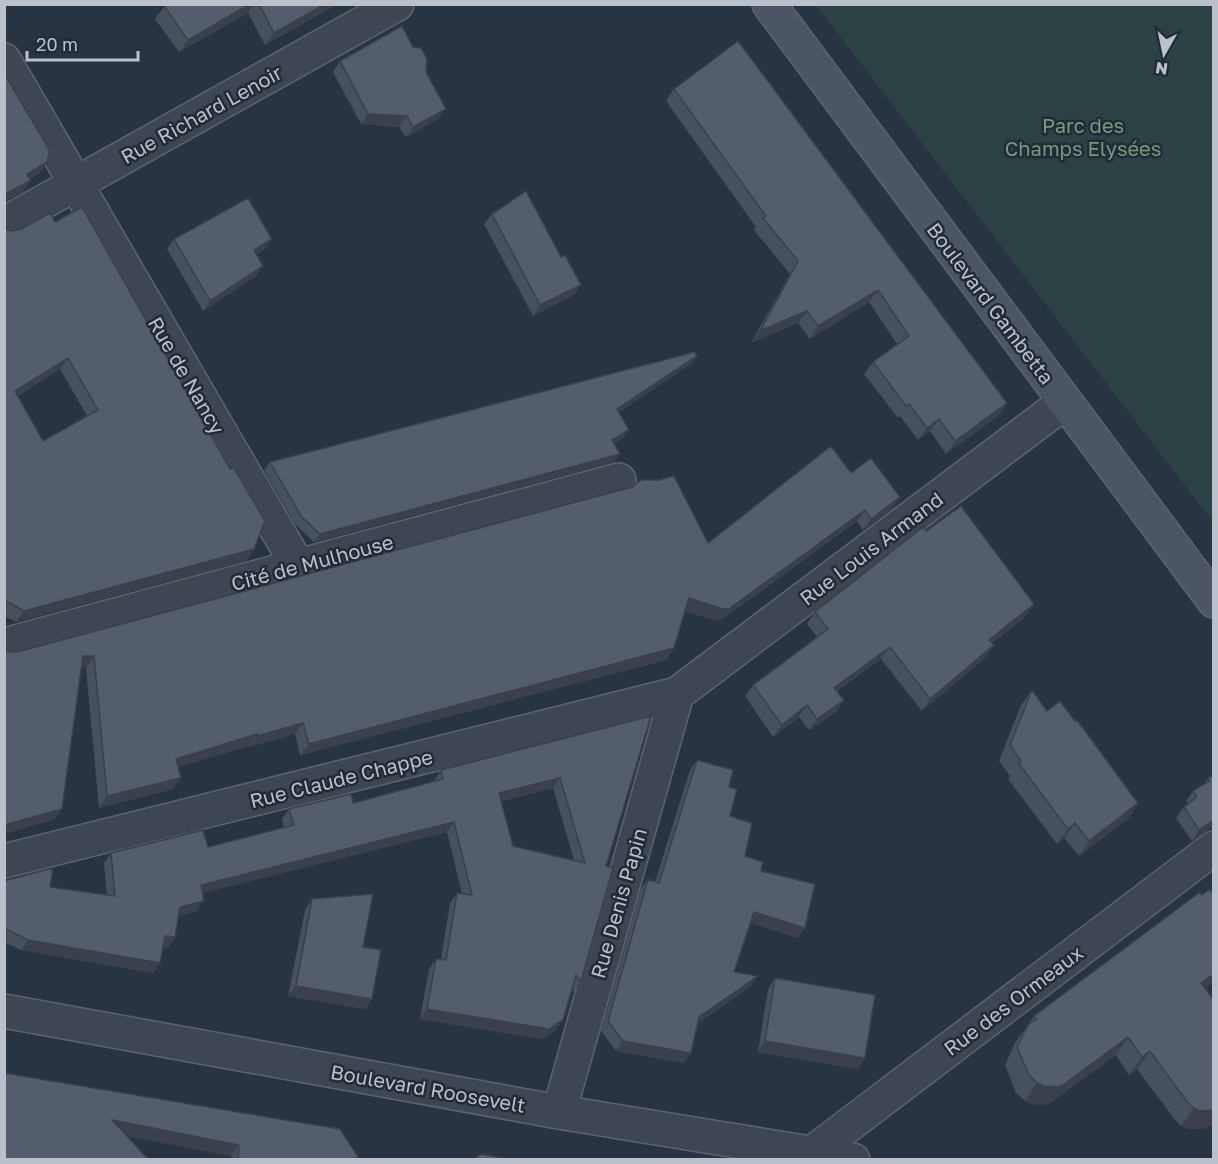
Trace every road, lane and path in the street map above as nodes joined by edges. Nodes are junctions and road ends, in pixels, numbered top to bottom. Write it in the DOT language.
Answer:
graph roads {
  1 [pos="397,4"];
  2 [pos="769,4"];
  3 [pos="4,60"];
  4 [pos="77,184"];
  5 [pos="4,224"];
  6 [pos="1065,402"];
  7 [pos="619,480"];
  8 [pos="298,566"];
  9 [pos="1214,601"];
  10 [pos="4,645"];
  11 [pos="677,694"];
  12 [pos="1214,848"];
  13 [pos="4,861"];
  14 [pos="4,1011"];
  15 [pos="559,1112"];
  16 [pos="810,1156"];
  17 [pos="853,1160"];
  1 -- 4 [label="street, Rue Richard Lenoir"];
  2 -- 6 [label="main road, Boulevard Gambetta"];
  3 -- 4 [label="street, Rue de Nancy"];
  4 -- 5 [label="street, Rue Richard Lenoir"];
  4 -- 8 [label="street, Rue de Nancy"];
  6 -- 9 [label="main road, Boulevard Gambetta"];
  6 -- 11 [label="street, Rue Louis Armand"];
  7 -- 8 [label="street, Cité de Mulhouse"];
  8 -- 10 [label="street, Cité de Mulhouse"];
  11 -- 13 [label="street, Rue Claude Chappe"];
  11 -- 15 [label="street, Rue Denis Papin"];
  12 -- 16 [label="street, Rue des Ormeaux"];
  14 -- 15 [label="street, Boulevard Roosevelt"];
  15 -- 16 [label="street, Boulevard Roosevelt"];
  16 -- 17 [label="street, Boulevard Roosevelt"];
}
